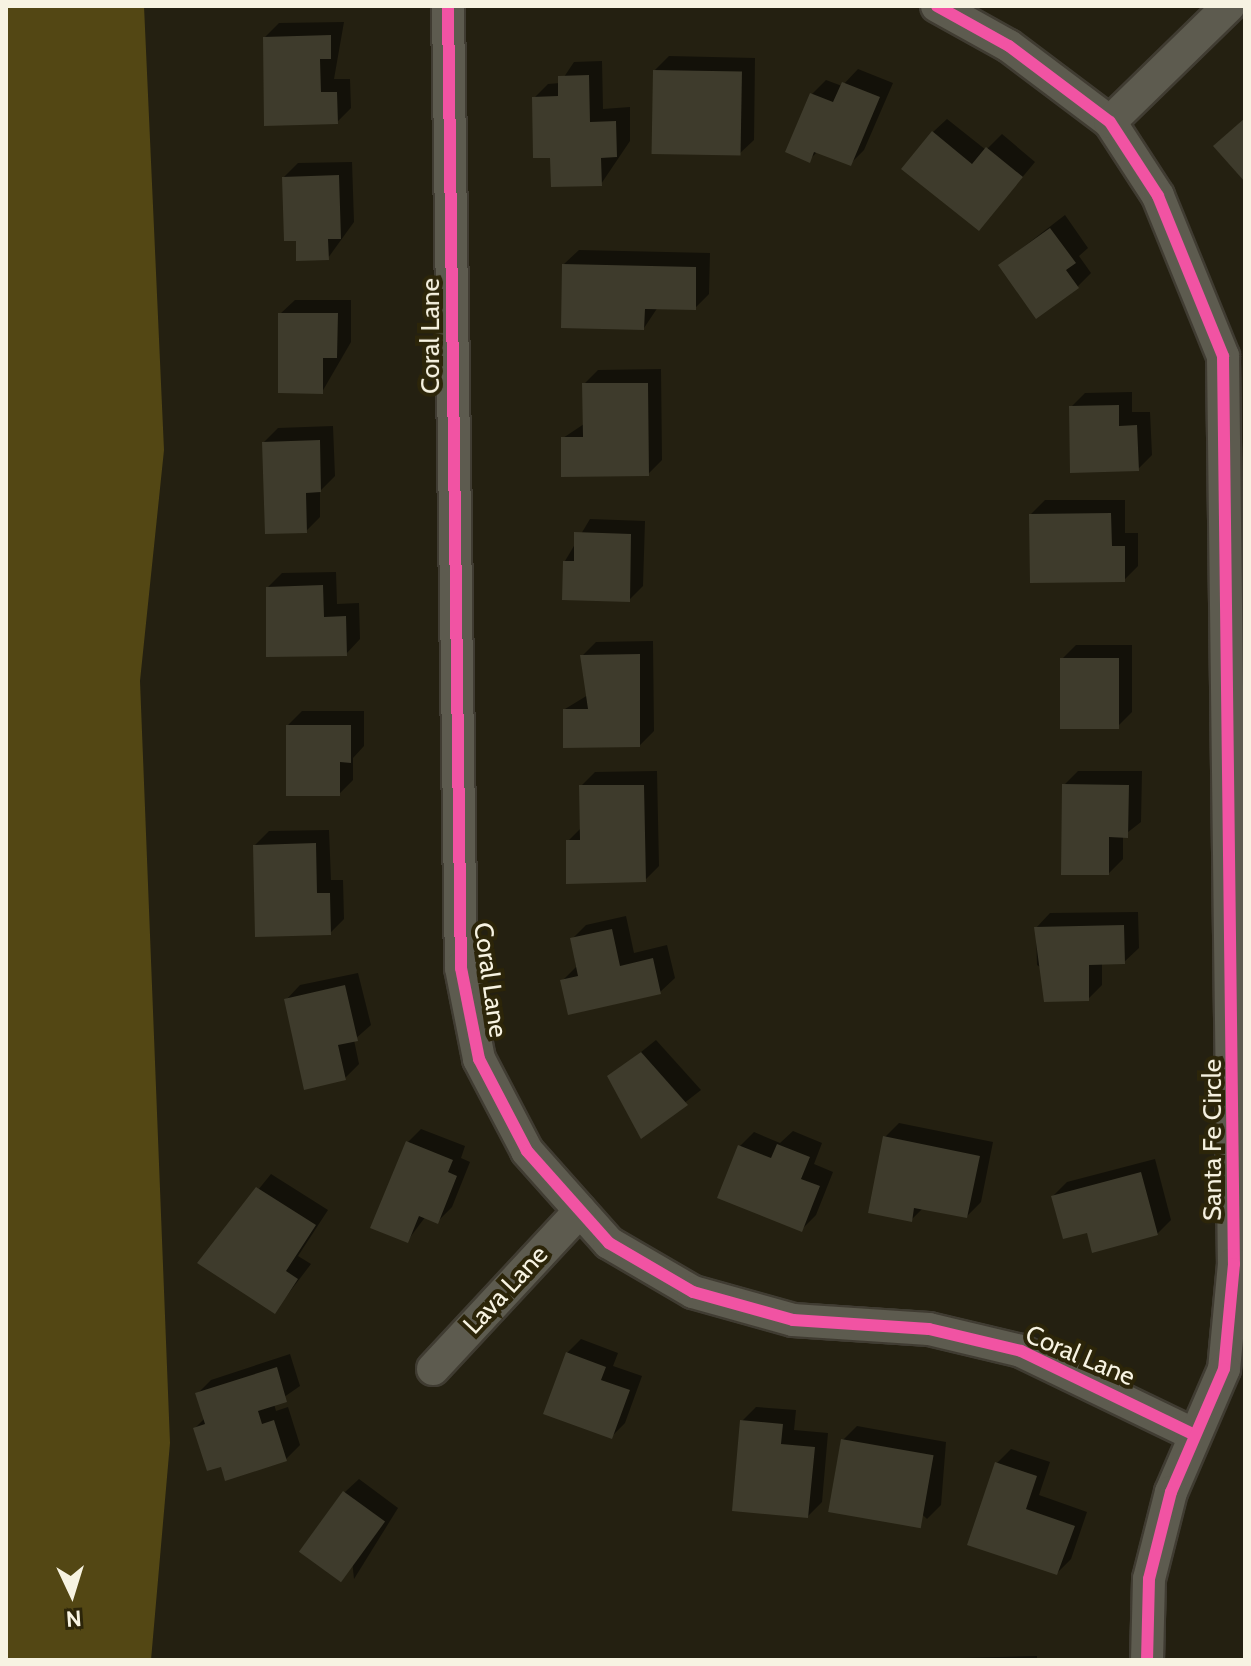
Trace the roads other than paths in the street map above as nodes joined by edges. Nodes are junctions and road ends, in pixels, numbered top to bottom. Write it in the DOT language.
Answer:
graph roads {
  1 [pos="448,6"];
  2 [pos="937,6"];
  3 [pos="1229,6"];
  4 [pos="1110,122"];
  5 [pos="580,1211"];
  6 [pos="433,1369"];
  7 [pos="1195,1435"];
  8 [pos="1147,1660"];
  1 -- 5 [label="street, Coral Lane"];
  2 -- 4 [label="street, Santa Fe Circle"];
  3 -- 4 [label="street"];
  4 -- 7 [label="street, Santa Fe Circle"];
  5 -- 6 [label="street, Lava Lane"];
  5 -- 7 [label="street, Coral Lane"];
  7 -- 8 [label="street, Santa Fe Circle"];
}
